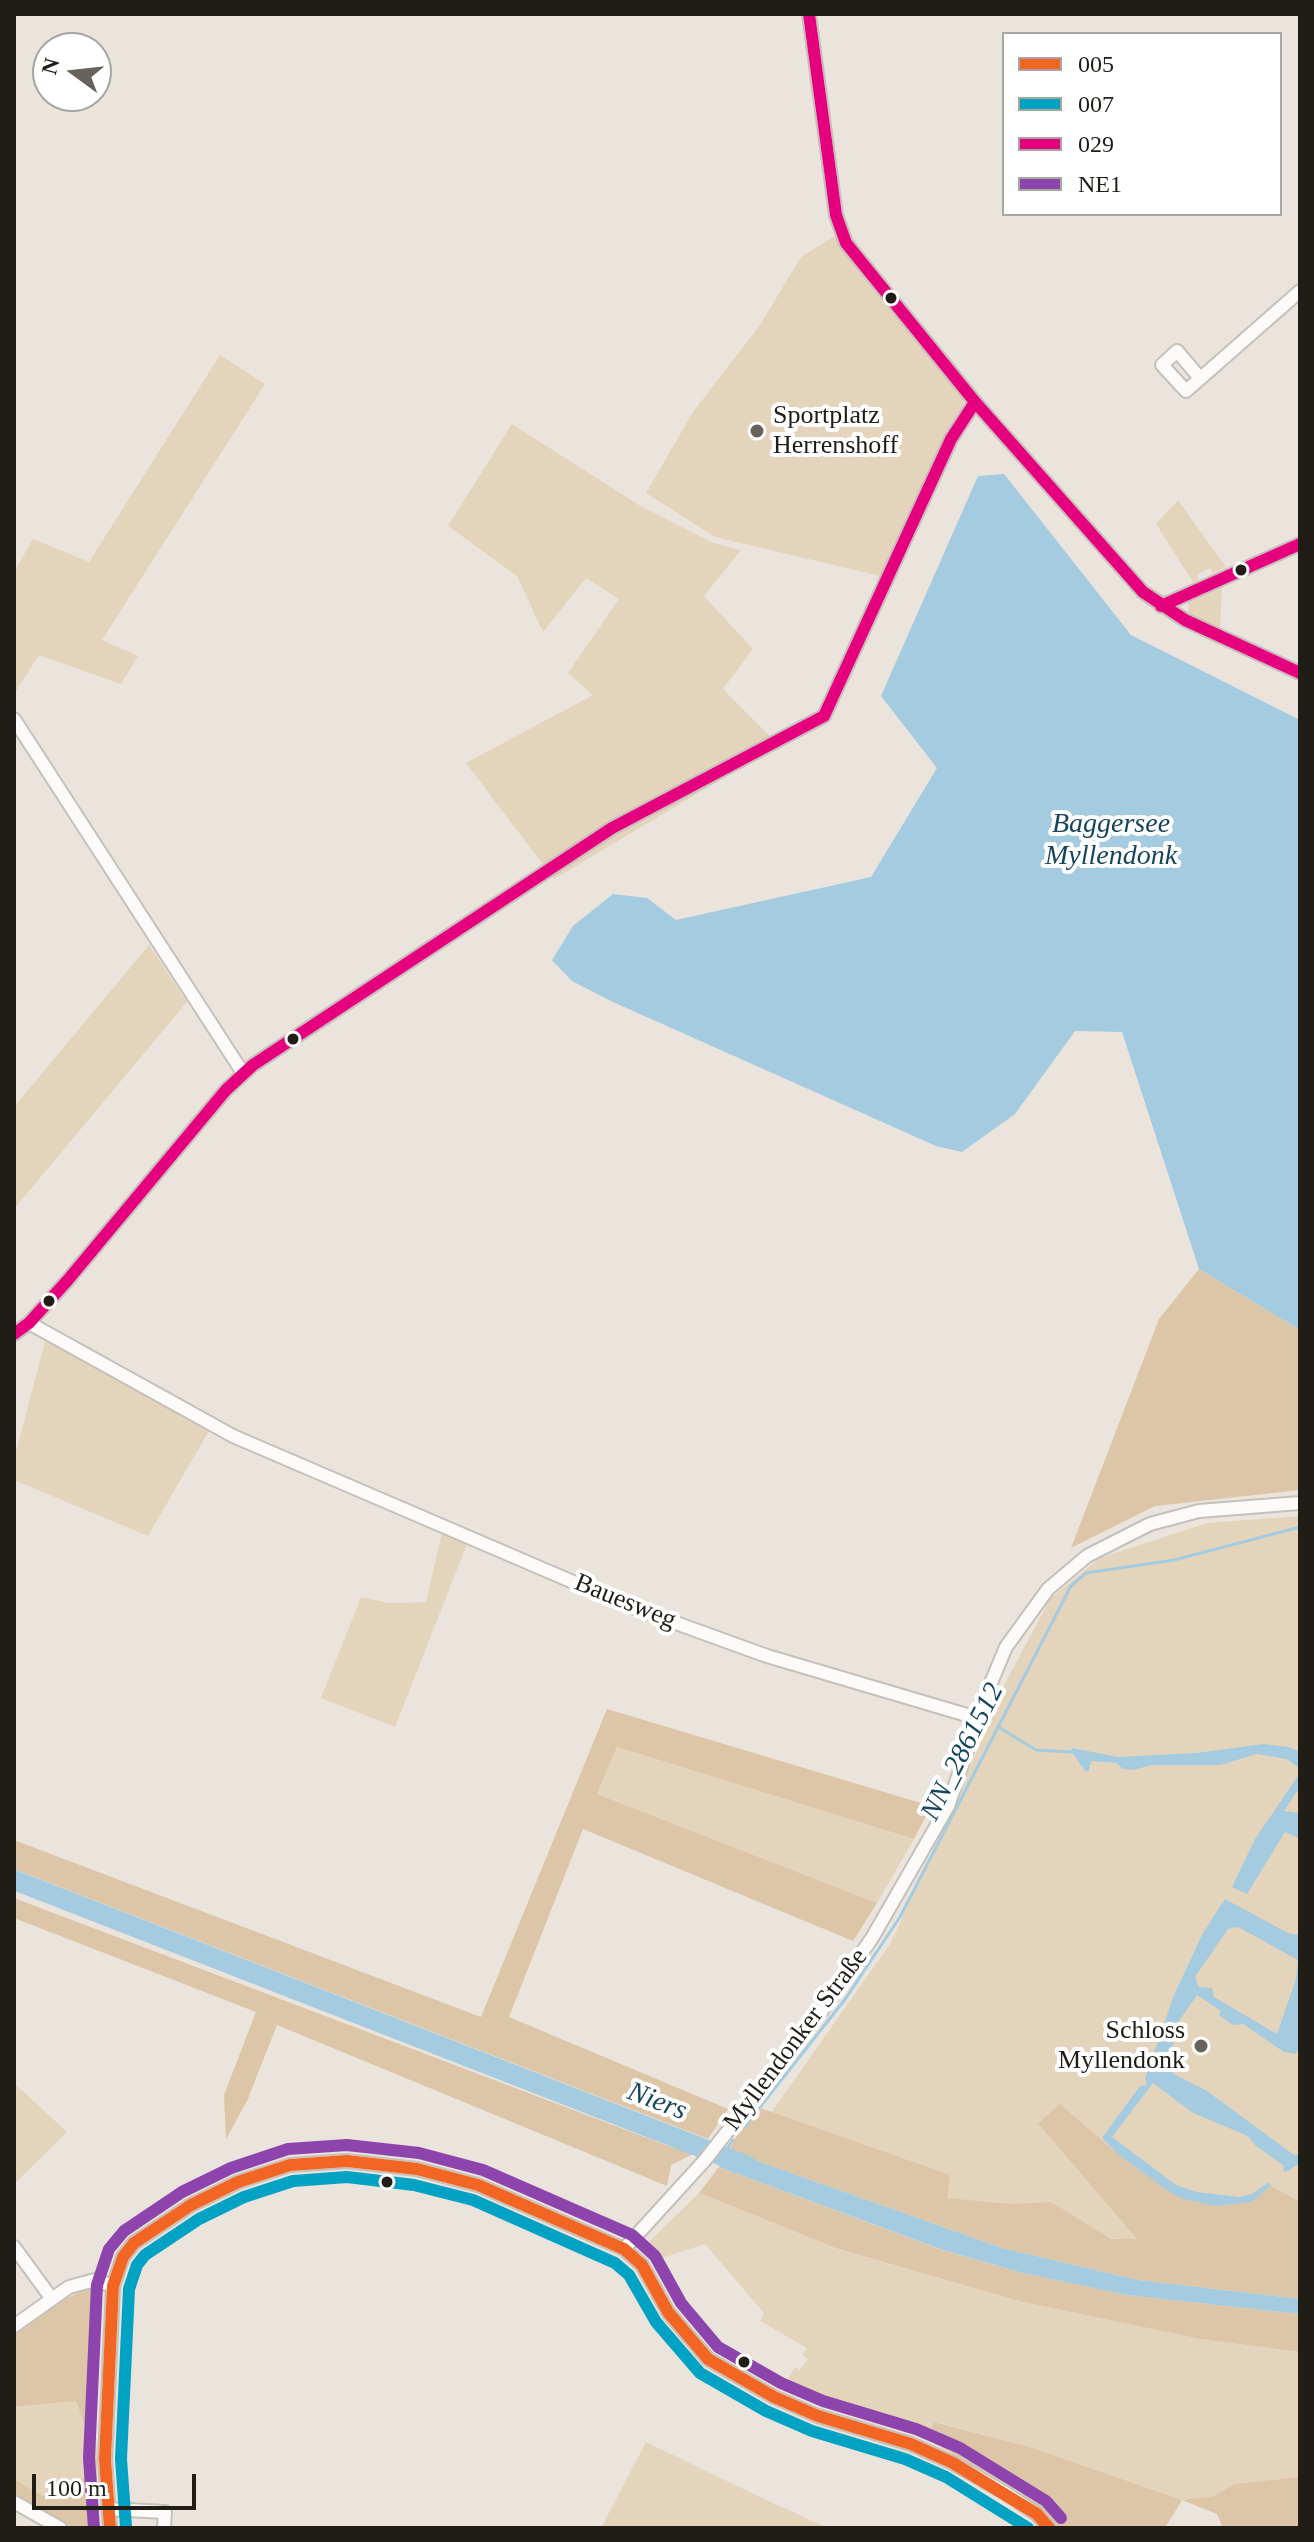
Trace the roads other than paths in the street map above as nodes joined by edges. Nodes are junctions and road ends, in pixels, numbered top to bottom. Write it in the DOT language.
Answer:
graph roads {
  1 [pos="811,16"];
  2 [pos="1300,291"];
  3 [pos="1200,378"];
  4 [pos="975,402"];
  5 [pos="1300,544"];
  6 [pos="1161,606"];
  7 [pos="1300,673"];
  8 [pos="14,719"];
  9 [pos="243,1073"];
  10 [pos="29,1323"];
  11 [pos="14,1334"];
  12 [pos="1300,1503"];
  13 [pos="977,1718"];
  14 [pos="14,2247"];
  15 [pos="624,2249"];
  16 [pos="113,2286"];
  17 [pos="52,2299"];
  18 [pos="14,2326"];
  19 [pos="14,2502"];
  20 [pos="108,2509"];
  21 [pos="60,2528"];
  22 [pos="110,2528"];
  23 [pos="164,2528"];
  24 [pos="1049,2528"];
  1 -- 4 [label="street"];
  2 -- 3 [label="street"];
  4 -- 6 [label="street"];
  4 -- 9 [label="street"];
  5 -- 6 [label="street"];
  6 -- 7 [label="street"];
  8 -- 9 [label="street"];
  9 -- 10 [label="street"];
  10 -- 11 [label="street"];
  10 -- 13 [label="street, Bauesweg"];
  12 -- 13 [label="street, Myllendonker Straße"];
  13 -- 15 [label="street, Myllendonker Straße"];
  14 -- 17 [label="street"];
  15 -- 16 [label="street"];
  15 -- 24 [label="street"];
  16 -- 17 [label="street"];
  16 -- 20 [label="street"];
  17 -- 18 [label="street"];
  19 -- 21 [label="street"];
  20 -- 22 [label="street"];
  20 -- 23 [label="street"];
}
